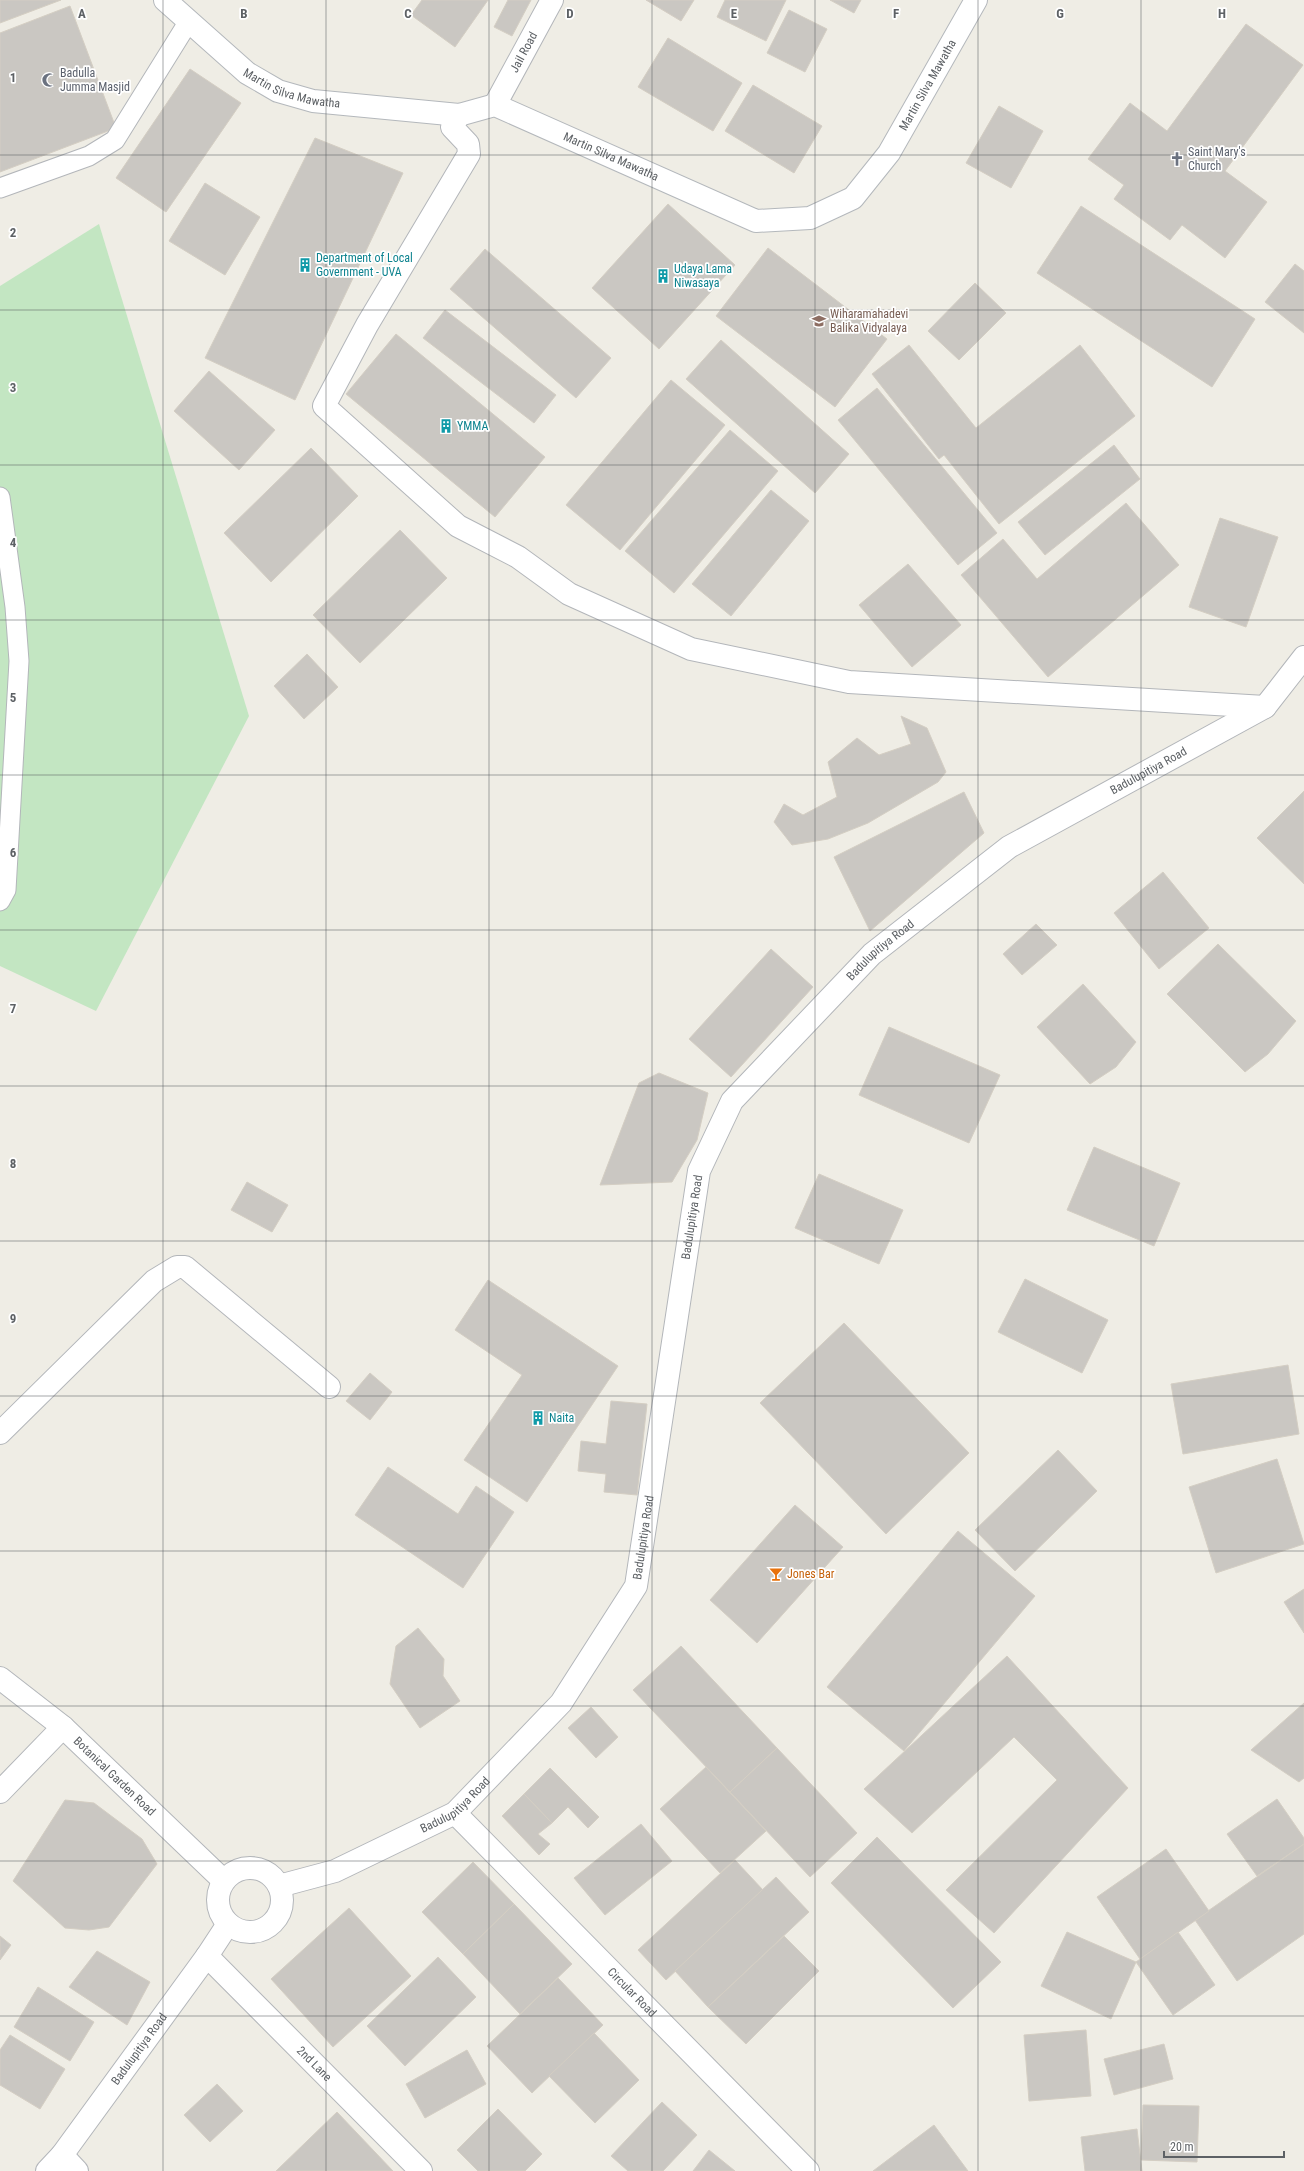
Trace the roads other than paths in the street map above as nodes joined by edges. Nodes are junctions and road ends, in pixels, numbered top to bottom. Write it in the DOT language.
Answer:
graph roads {
  1 [pos="165,0"];
  2 [pos="552,0"];
  3 [pos="976,0"];
  4 [pos="189,21"];
  5 [pos="495,105"];
  6 [pos="459,115"];
  7 [pos="0,188"];
  8 [pos="0,497"];
  9 [pos="1304,658"];
  10 [pos="1265,707"];
  11 [pos="0,901"];
  12 [pos="329,1387"];
  13 [pos="0,1434"];
  14 [pos="0,1678"];
  15 [pos="63,1727"];
  16 [pos="0,1792"];
  17 [pos="455,1813"];
  18 [pos="224,1881"];
  19 [pos="279,1886"];
  20 [pos="228,1924"];
  21 [pos="207,1956"];
  22 [pos="62,2155"];
  23 [pos="47,2171"];
  24 [pos="77,2171"];
  25 [pos="422,2171"];
  26 [pos="808,2171"];
  1 -- 4 [label="street, Martin Silva Mawatha"];
  2 -- 5 [label="street, Jail Road"];
  3 -- 5 [label="street, Martin Silva Mawatha"];
  4 -- 6 [label="street, Martin Silva Mawatha"];
  4 -- 7 [label="lane"];
  5 -- 6 [label="street, Martin Silva Mawatha"];
  6 -- 10 [label="street"];
  8 -- 11 [label="lane"];
  9 -- 10 [label="street, Badulupitiya Road"];
  10 -- 17 [label="street, Badulupitiya Road"];
  12 -- 13 [label="street"];
  14 -- 15 [label="street, Botanical Garden Road"];
  15 -- 16 [label="street"];
  15 -- 18 [label="street, Botanical Garden Road"];
  17 -- 19 [label="street, Badulupitiya Road"];
  17 -- 26 [label="street, Circular Road"];
  18 -- 19 [label="street"];
  18 -- 20 [label="street"];
  19 -- 20 [label="street"];
  20 -- 21 [label="street, Badulupitiya Road"];
  21 -- 22 [label="street, Badulupitiya Road"];
  21 -- 25 [label="street, 2nd Lane"];
  22 -- 23 [label="street, Badulupitiya Road"];
  22 -- 24 [label="street"];
}
